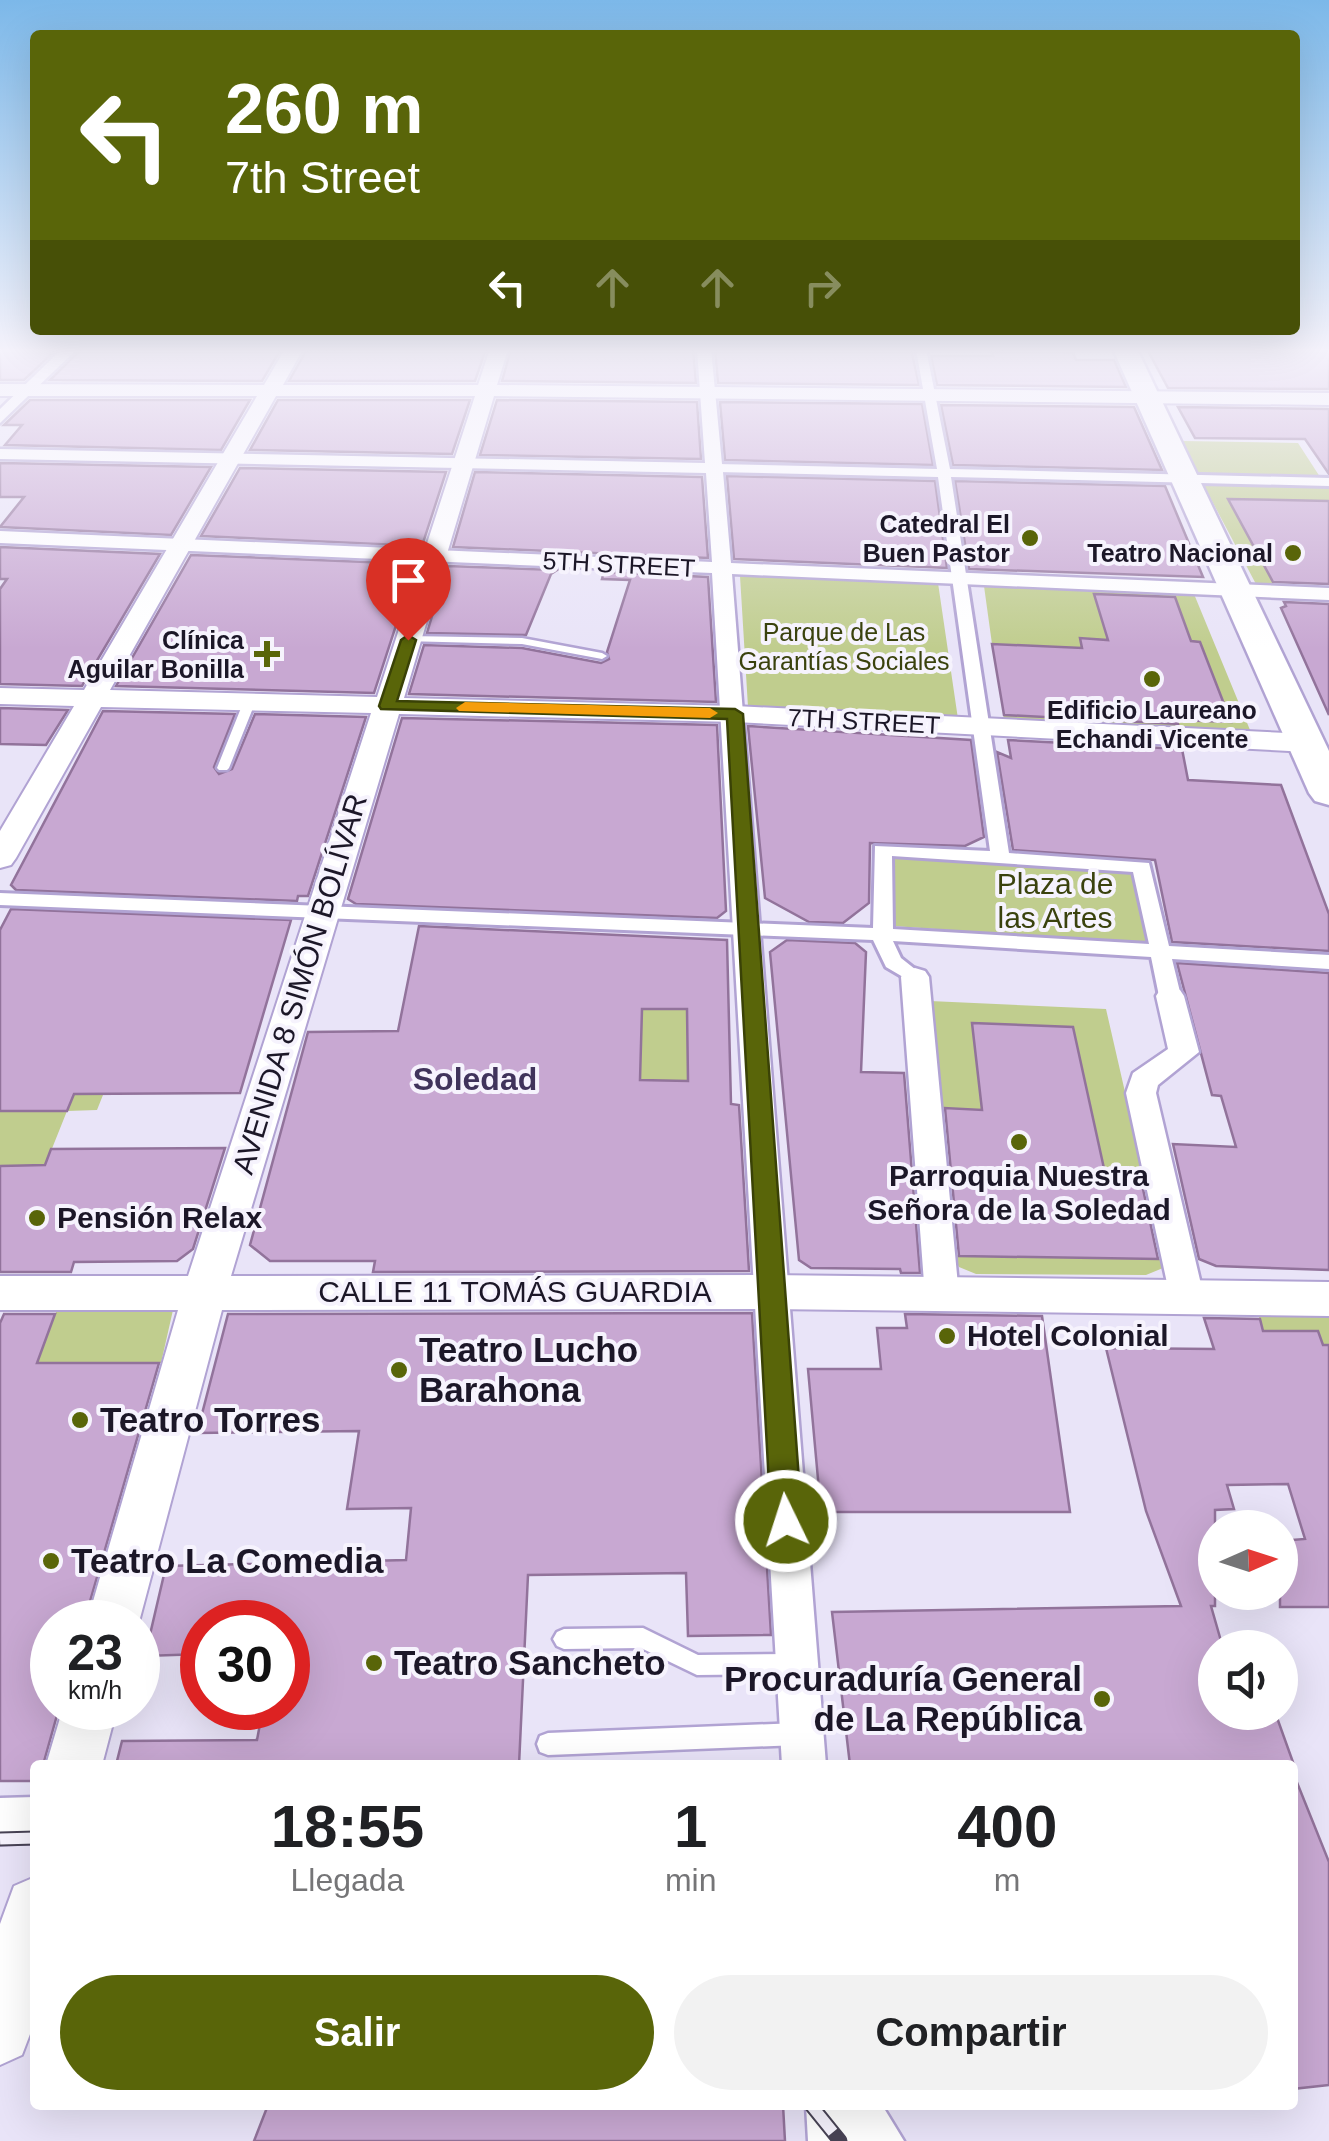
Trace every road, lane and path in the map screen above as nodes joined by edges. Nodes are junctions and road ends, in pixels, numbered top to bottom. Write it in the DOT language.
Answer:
graph roads {
  1 [pos="236,449"];
  2 [pos="470,449"];
  3 [pos="715,449"];
  4 [pos="940,449"];
  5 [pos="1172,449"];
  6 [pos="0,454"];
  7 [pos="230,459"];
  8 [pos="466,463"];
  9 [pos="717,468"];
  10 [pos="944,473"];
  11 [pos="1186,480"];
  12 [pos="1329,482"];
  13 [pos="0,537"];
  14 [pos="178,546"];
  15 [pos="436,556"];
  16 [pos="724,569"];
  17 [pos="957,578"];
  18 [pos="1238,590"];
  19 [pos="1329,594"];
  20 [pos="408,640"];
  21 [pos="602,656"];
  22 [pos="0,696"];
  23 [pos="91,699"];
  24 [pos="249,702"];
  25 [pos="387,706"];
  26 [pos="735,714"];
  27 [pos="978,727"];
  28 [pos="1319,744"];
  29 [pos="224,768"];
  30 [pos="1329,793"];
  31 [pos="0,858"];
  32 [pos="1000,858"];
  33 [pos="0,899"];
  34 [pos="323,910"];
  35 [pos="746,926"];
  36 [pos="882,935"];
  37 [pos="1160,952"];
  38 [pos="1329,962"];
  39 [pos="915,977"];
  40 [pos="1170,996"];
  41 [pos="0,1292"];
  42 [pos="205,1292"];
  43 [pos="770,1292"];
  44 [pos="942,1296"];
  45 [pos="1187,1297"];
  46 [pos="1329,1299"];
  47 [pos="119,1600"];
  48 [pos="564,1640"];
  49 [pos="796,1664"];
  50 [pos="84,1730"];
  51 [pos="548,1744"];
  52 [pos="803,1749"];
  53 [pos="75,1760"];
  54 [pos="30,1820"];
  55 [pos="0,1821"];
  56 [pos="30,1925"];
  57 [pos="0,2034"];
  58 [pos="832,2110"];
  59 [pos="854,2110"];
  60 [pos="834,2141"];
  61 [pos="876,2141"];
  1 -- 7 [label="street"];
  2 -- 8 [label="street, AVENIDA 8 SIMÓN BOLÍVAR"];
  3 -- 9 [label="street"];
  4 -- 10 [label="street"];
  5 -- 11 [label="highway"];
  6 -- 7 [label="street"];
  7 -- 8 [label="street"];
  7 -- 14 [label="street"];
  8 -- 9 [label="street"];
  8 -- 15 [label="street, AVENIDA 8 SIMÓN BOLÍVAR"];
  9 -- 10 [label="street"];
  9 -- 16 [label="street"];
  10 -- 11 [label="street"];
  10 -- 17 [label="street"];
  11 -- 12 [label="street"];
  11 -- 18 [label="highway"];
  13 -- 14 [label="street, 5TH STREET"];
  14 -- 15 [label="street, 5TH STREET"];
  14 -- 23 [label="street"];
  15 -- 16 [label="street, 5TH STREET"];
  15 -- 20 [label="street, AVENIDA 8 SIMÓN BOLÍVAR"];
  16 -- 17 [label="street, 5TH STREET"];
  16 -- 26 [label="street"];
  17 -- 18 [label="street, 5TH STREET"];
  17 -- 27 [label="street"];
  18 -- 19 [label="street, 5TH STREET"];
  18 -- 28 [label="highway"];
  20 -- 21 [label="lane"];
  20 -- 25 [label="street, AVENIDA 8 SIMÓN BOLÍVAR"];
  22 -- 23 [label="street, 7TH STREET"];
  23 -- 24 [label="street, 7TH STREET"];
  23 -- 31 [label="street"];
  24 -- 25 [label="street, 7TH STREET"];
  24 -- 29 [label="lane"];
  25 -- 26 [label="street, 7TH STREET"];
  25 -- 34 [label="street, AVENIDA 8 SIMÓN BOLÍVAR"];
  26 -- 27 [label="street, 7TH STREET"];
  26 -- 35 [label="street"];
  27 -- 28 [label="street, 7TH STREET"];
  27 -- 32 [label="street"];
  28 -- 30 [label="highway"];
  32 -- 36 [label="street"];
  32 -- 37 [label="street"];
  33 -- 34 [label="street"];
  34 -- 35 [label="street"];
  34 -- 42 [label="street, AVENIDA 8 SIMÓN BOLÍVAR"];
  35 -- 36 [label="street"];
  35 -- 43 [label="street"];
  36 -- 37 [label="street"];
  36 -- 39 [label="street"];
  37 -- 38 [label="street"];
  37 -- 40 [label="street"];
  39 -- 44 [label="street"];
  40 -- 45 [label="street"];
  41 -- 42 [label="street, CALLE 11 TOMÁS GUARDIA"];
  42 -- 43 [label="street, CALLE 11 TOMÁS GUARDIA"];
  42 -- 47 [label="street, AVENIDA 8 SIMÓN BOLÍVAR"];
  43 -- 44 [label="street, CALLE 11 TOMÁS GUARDIA"];
  43 -- 49 [label="street"];
  44 -- 45 [label="street, CALLE 11 TOMÁS GUARDIA"];
  45 -- 46 [label="street, CALLE 11 TOMÁS GUARDIA"];
  48 -- 49 [label="lane"];
  49 -- 52 [label="street"];
  50 -- 53 [label="street"];
  51 -- 52 [label="lane"];
  54 -- 55 [label="street"];
  56 -- 57 [label="street"];
  58 -- 60 [label="street"];
  59 -- 61 [label="street"];
}
